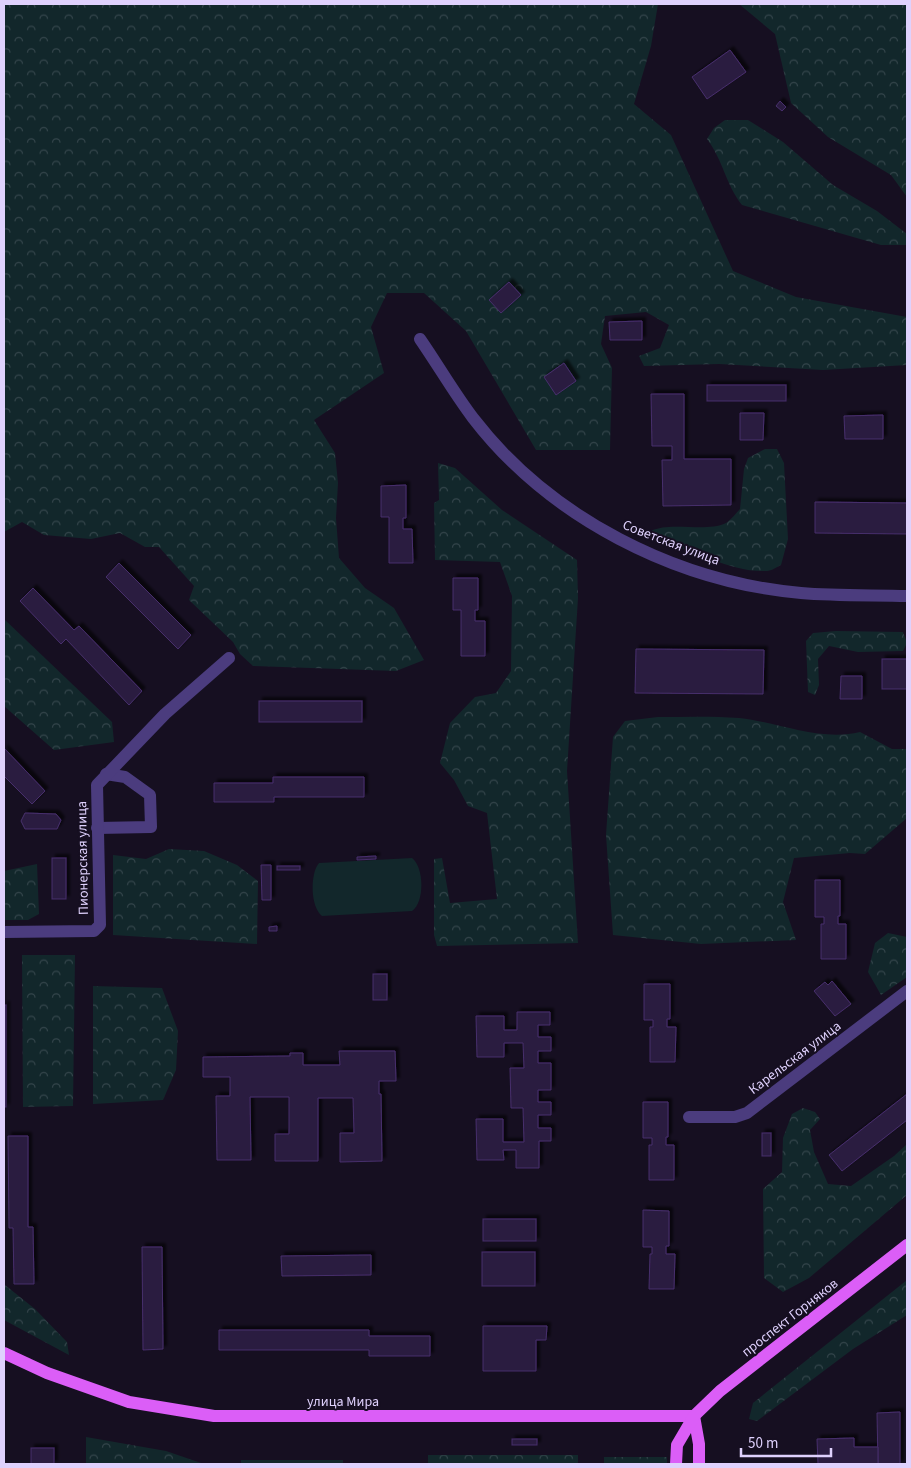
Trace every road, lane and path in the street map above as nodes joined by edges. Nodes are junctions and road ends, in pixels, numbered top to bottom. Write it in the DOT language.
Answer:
graph roads {
  1 [pos="420,339"];
  2 [pos="907,596"];
  3 [pos="229,658"];
  4 [pos="106,774"];
  5 [pos="96,828"];
  6 [pos="4,932"];
  7 [pos="907,991"];
  8 [pos="689,1117"];
  9 [pos="907,1245"];
  10 [pos="4,1353"];
  11 [pos="694,1416"];
  12 [pos="676,1464"];
  13 [pos="699,1464"];
  1 -- 2 [label="street, Советская улица"];
  3 -- 4 [label="street, Пионерская улица"];
  4 -- 5 [label="street, Пионерская улица"];
  4 -- 5 [label="street"];
  5 -- 6 [label="street, Пионерская улица"];
  7 -- 8 [label="street, Карельская улица"];
  9 -- 11 [label="main road, проспект Горняков"];
  10 -- 11 [label="main road, улица Мира"];
  11 -- 12 [label="main road, проспект Горняков"];
  11 -- 13 [label="main road"];
}
